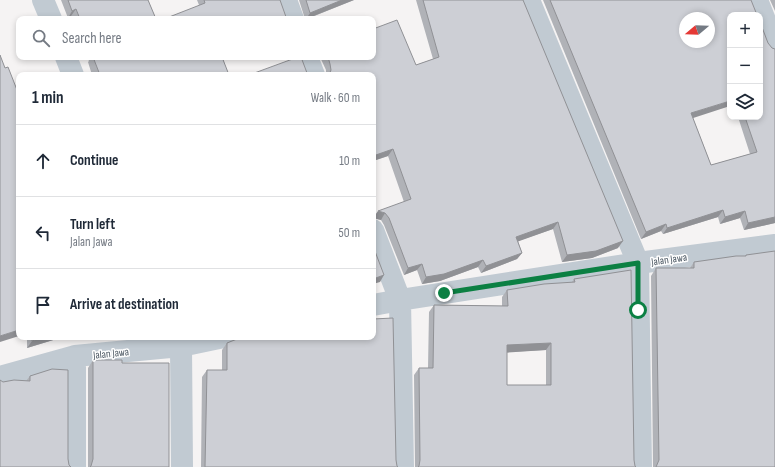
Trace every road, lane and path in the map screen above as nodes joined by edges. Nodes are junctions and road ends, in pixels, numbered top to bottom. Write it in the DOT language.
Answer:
graph roads {
  1 [pos="43,0"];
  2 [pos="286,0"];
  3 [pos="529,0"];
  4 [pos="756,0"];
  5 [pos="50,16"];
  6 [pos="292,16"];
  7 [pos="775,44"];
  8 [pos="67,60"];
  9 [pos="308,60"];
  10 [pos="72,72"];
  11 [pos="313,72"];
  12 [pos="376,238"];
  13 [pos="775,245"];
  14 [pos="638,263"];
  15 [pos="400,300"];
  16 [pos="376,304"];
  17 [pos="197,340"];
  18 [pos="179,342"];
  19 [pos="75,356"];
  20 [pos="0,377"];
  21 [pos="75,467"];
  22 [pos="182,467"];
  23 [pos="403,467"];
  24 [pos="641,467"];
  1 -- 5 [label="street"];
  2 -- 6 [label="street"];
  3 -- 14 [label="street"];
  4 -- 7 [label="street"];
  8 -- 10 [label="street"];
  9 -- 11 [label="street"];
  12 -- 15 [label="street"];
  13 -- 14 [label="street, Jalan Jawa"];
  14 -- 15 [label="street, Jalan Jawa"];
  14 -- 24 [label="street"];
  15 -- 16 [label="street, Jalan Jawa"];
  15 -- 23 [label="street"];
  17 -- 18 [label="street, Jalan Jawa"];
  18 -- 19 [label="street, Jalan Jawa"];
  18 -- 22 [label="street"];
  19 -- 20 [label="street, Jalan Jawa"];
  19 -- 21 [label="street"];
}
